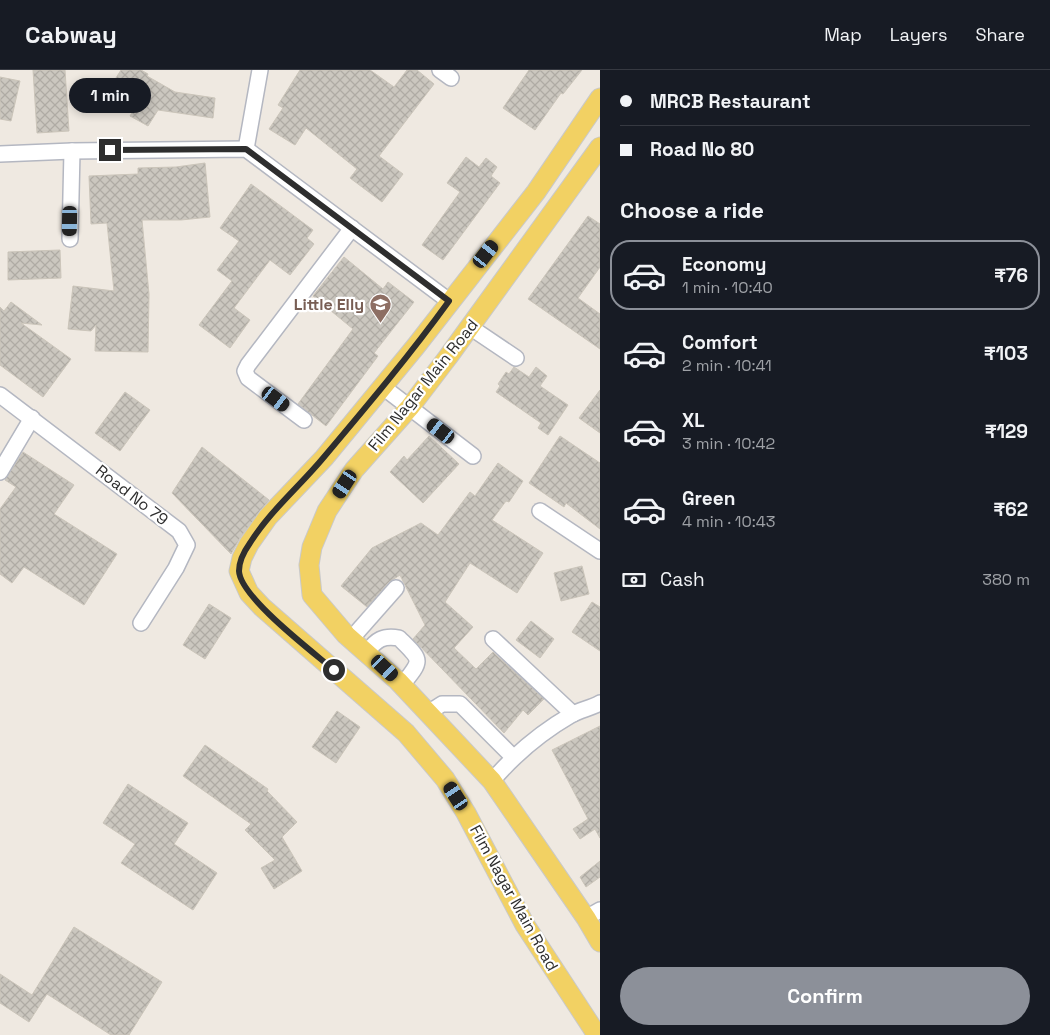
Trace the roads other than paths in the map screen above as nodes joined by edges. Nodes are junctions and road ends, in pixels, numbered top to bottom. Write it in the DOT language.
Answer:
graph roads {
  1 [pos="260,70"];
  2 [pos="600,98"];
  3 [pos="600,147"];
  4 [pos="246,149"];
  5 [pos="72,151"];
  6 [pos="0,154"];
  7 [pos="352,228"];
  8 [pos="70,239"];
  9 [pos="449,301"];
  10 [pos="470,328"];
  11 [pos="516,358"];
  12 [pos="383,388"];
  13 [pos="0,395"];
  14 [pos="410,407"];
  15 [pos="32,418"];
  16 [pos="304,420"];
  17 [pos="473,456"];
  18 [pos="0,472"];
  19 [pos="540,511"];
  20 [pos="600,551"];
  21 [pos="396,588"];
  22 [pos="142,623"];
  23 [pos="351,639"];
  24 [pos="493,639"];
  25 [pos="367,652"];
  26 [pos="402,685"];
  27 [pos="600,703"];
  28 [pos="428,713"];
  29 [pos="573,714"];
  30 [pos="512,756"];
  31 [pos="492,781"];
  32 [pos="593,914"];
  33 [pos="600,942"];
  34 [pos="597,1035"];
  1 -- 4 [label="street"];
  2 -- 9 [label="main road, Film Nagar Main Road"];
  3 -- 10 [label="main road, Film Nagar Main Road"];
  4 -- 5 [label="street"];
  4 -- 7 [label="street"];
  5 -- 6 [label="street"];
  5 -- 8 [label="street"];
  7 -- 9 [label="street"];
  7 -- 16 [label="street"];
  9 -- 12 [label="main road, Film Nagar Main Road"];
  10 -- 11 [label="street"];
  10 -- 14 [label="main road, Film Nagar Main Road"];
  12 -- 14 [label="street"];
  12 -- 34 [label="main road, Film Nagar Main Road"];
  13 -- 15 [label="street, Road No 79"];
  14 -- 17 [label="street"];
  14 -- 23 [label="main road, Film Nagar Main Road"];
  15 -- 18 [label="street"];
  15 -- 22 [label="street, Road No 79"];
  19 -- 20 [label="street"];
  21 -- 23 [label="street"];
  23 -- 25 [label="main road, Film Nagar Main Road"];
  24 -- 29 [label="street"];
  25 -- 26 [label="main road, Film Nagar Main Road"];
  25 -- 26 [label="street"];
  26 -- 28 [label="main road, Film Nagar Main Road"];
  27 -- 29 [label="street"];
  28 -- 30 [label="street"];
  28 -- 31 [label="main road, Film Nagar Main Road"];
  29 -- 30 [label="street"];
  30 -- 31 [label="street"];
  31 -- 32 [label="main road, Film Nagar Main Road"];
  32 -- 33 [label="main road, Film Nagar Main Road"];
}
